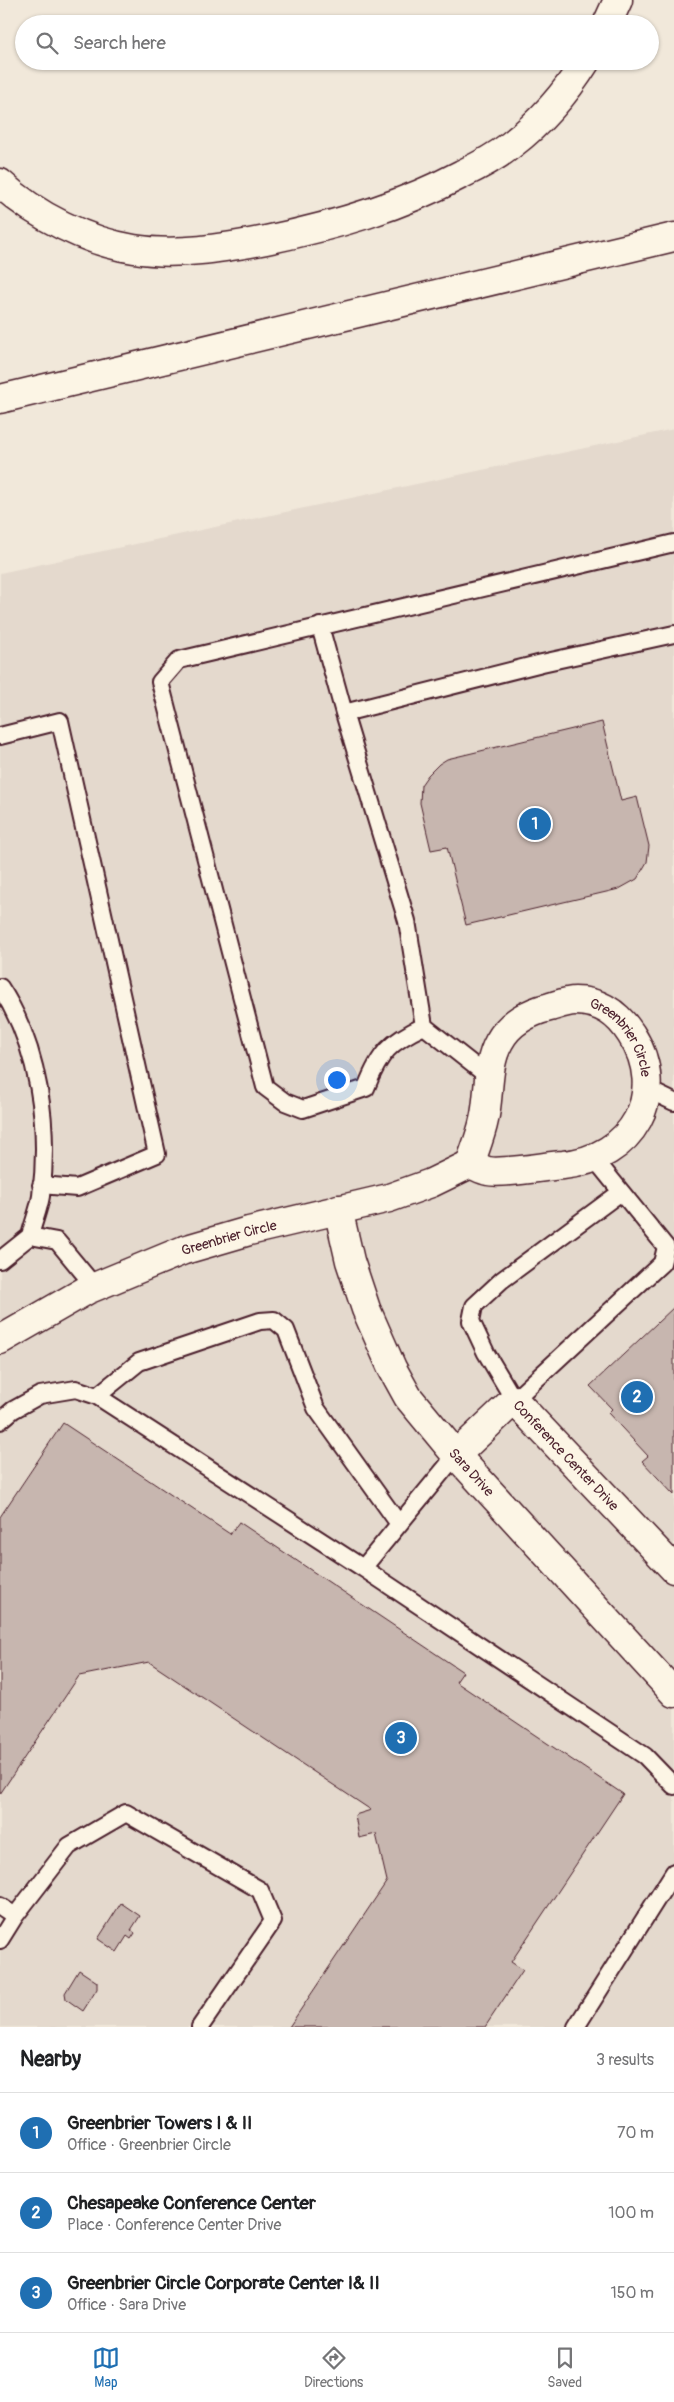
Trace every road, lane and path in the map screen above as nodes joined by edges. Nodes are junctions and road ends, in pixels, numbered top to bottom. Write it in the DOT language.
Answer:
graph roads {
  1 [pos="618,0"];
  2 [pos="611,15"];
  3 [pos="580,70"];
  4 [pos="0,183"];
  5 [pos="674,237"];
  6 [pos="0,399"];
  7 [pos="674,543"];
  8 [pos="320,626"];
  9 [pos="674,634"];
  10 [pos="344,713"];
  11 [pos="0,736"];
  12 [pos="0,986"];
  13 [pos="424,1026"];
  14 [pos="490,1078"];
  15 [pos="647,1089"];
  16 [pos="674,1102"];
  17 [pos="593,1157"];
  18 [pos="470,1164"];
  19 [pos="41,1186"];
  20 [pos="621,1192"];
  21 [pos="338,1209"];
  22 [pos="30,1236"];
  23 [pos="0,1260"];
  24 [pos="95,1287"];
  25 [pos="0,1340"];
  26 [pos="97,1396"];
  27 [pos="514,1400"];
  28 [pos="0,1421"];
  29 [pos="456,1456"];
  30 [pos="399,1524"];
  31 [pos="363,1568"];
  32 [pos="674,1569"];
  33 [pos="674,1694"];
  34 [pos="674,1786"];
  35 [pos="674,1872"];
  36 [pos="0,1906"];
  37 [pos="15,1916"];
  38 [pos="0,1940"];
  39 [pos="200,2027"];
  40 [pos="576,2027"];
  1 -- 2 [label="main road"];
  3 -- 4 [label="main road"];
  5 -- 6 [label="main road"];
  7 -- 8 [label="lane"];
  8 -- 10 [label="lane"];
  8 -- 13 [label="lane"];
  9 -- 10 [label="lane"];
  10 -- 13 [label="lane"];
  11 -- 19 [label="lane"];
  12 -- 19 [label="lane"];
  13 -- 14 [label="lane"];
  14 -- 15 [label="main road, Greenbrier Circle"];
  14 -- 18 [label="main road, Greenbrier Circle"];
  15 -- 16 [label="lane"];
  15 -- 17 [label="main road, Greenbrier Circle"];
  17 -- 18 [label="main road, Greenbrier Circle"];
  17 -- 20 [label="lane"];
  18 -- 21 [label="main road, Greenbrier Circle"];
  19 -- 22 [label="lane"];
  20 -- 27 [label="lane"];
  20 -- 27 [label="lane"];
  21 -- 24 [label="main road, Greenbrier Circle"];
  21 -- 29 [label="main road, Sara Drive"];
  22 -- 23 [label="lane"];
  22 -- 24 [label="lane"];
  24 -- 25 [label="main road, Greenbrier Circle"];
  26 -- 28 [label="lane"];
  26 -- 30 [label="lane"];
  26 -- 31 [label="lane"];
  27 -- 29 [label="main road, Conference Center Drive"];
  27 -- 32 [label="main road, Conference Center Drive"];
  29 -- 30 [label="lane"];
  29 -- 33 [label="main road, Sara Drive"];
  30 -- 31 [label="lane"];
  31 -- 34 [label="lane"];
  35 -- 40 [label="lane"];
  36 -- 37 [label="lane"];
  37 -- 38 [label="lane"];
  37 -- 39 [label="lane"];
}
